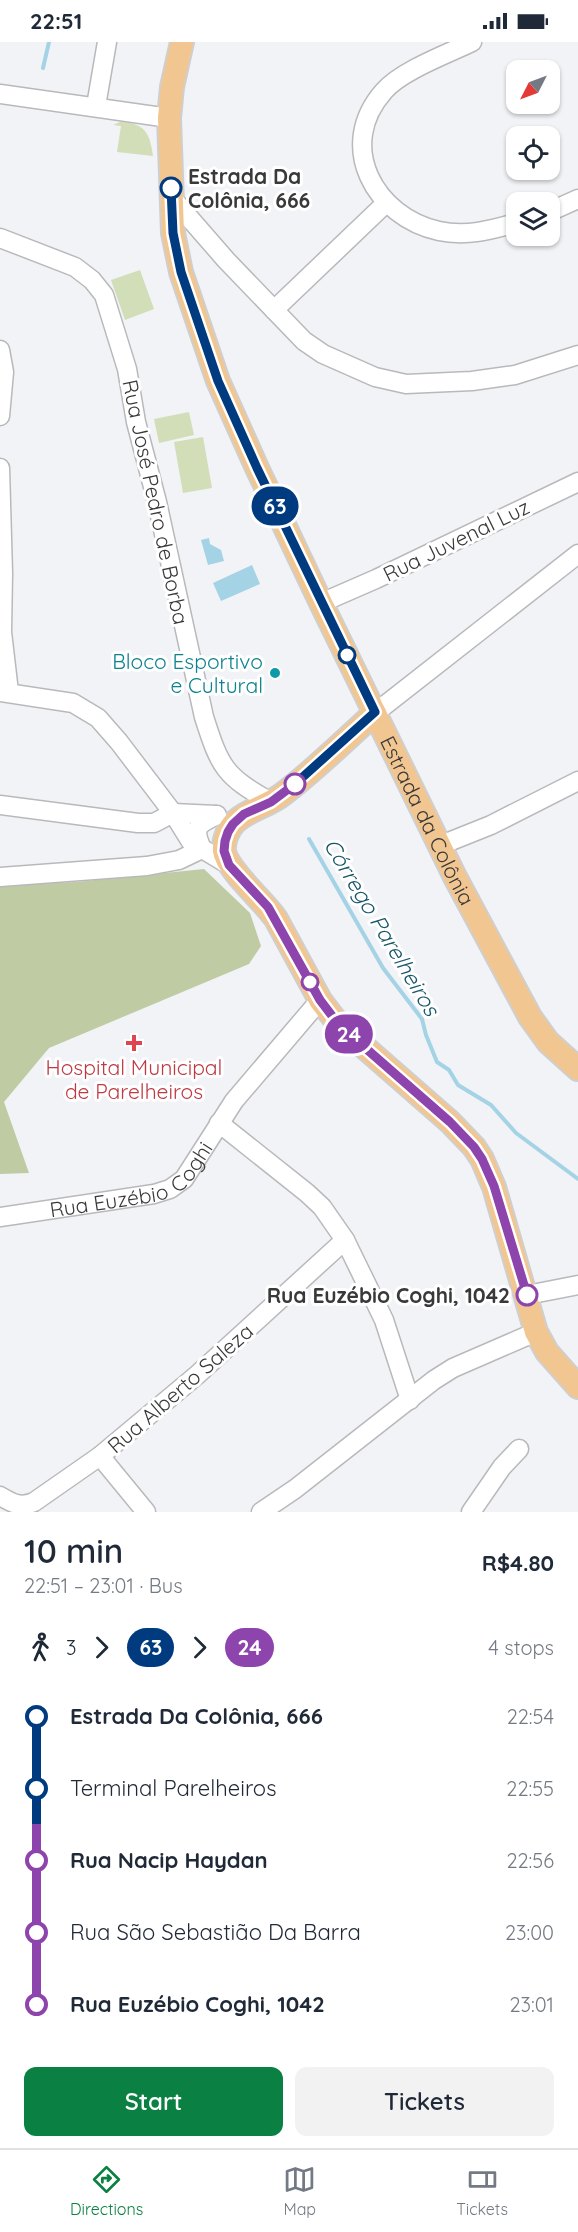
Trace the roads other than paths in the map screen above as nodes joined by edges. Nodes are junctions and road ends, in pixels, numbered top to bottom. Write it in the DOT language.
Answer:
graph roads {
  1 [pos="107,42"];
  2 [pos="182,42"];
  3 [pos="472,42"];
  4 [pos="0,94"];
  5 [pos="96,106"];
  6 [pos="169,118"];
  7 [pos="172,198"];
  8 [pos="578,199"];
  9 [pos="386,203"];
  10 [pos="560,207"];
  11 [pos="506,226"];
  12 [pos="0,238"];
  13 [pos="274,310"];
  14 [pos="0,350"];
  15 [pos="578,355"];
  16 [pos="0,416"];
  17 [pos="0,468"];
  18 [pos="578,482"];
  19 [pos="578,554"];
  20 [pos="327,600"];
  21 [pos="4,692"];
  22 [pos="375,712"];
  23 [pos="578,781"];
  24 [pos="271,802"];
  25 [pos="0,805"];
  26 [pos="173,813"];
  27 [pos="244,814"];
  28 [pos="217,815"];
  29 [pos="441,844"];
  30 [pos="202,849"];
  31 [pos="229,865"];
  32 [pos="0,877"];
  33 [pos="320,1000"];
  34 [pos="578,1069"];
  35 [pos="219,1123"];
  36 [pos="0,1217"];
  37 [pos="345,1240"];
  38 [pos="578,1285"];
  39 [pos="527,1295"];
  40 [pos="536,1332"];
  41 [pos="578,1387"];
  42 [pos="410,1400"];
  43 [pos="519,1449"];
  44 [pos="100,1456"];
  45 [pos="0,1496"];
  46 [pos="146,1512"];
  47 [pos="261,1512"];
  48 [pos="471,1512"];
  1 -- 5 [label="street"];
  2 -- 6 [label="main road, Estrada da Colônia"];
  3 -- 9 [label="street"];
  4 -- 5 [label="street"];
  5 -- 6 [label="street"];
  6 -- 7 [label="main road, Estrada da Colônia"];
  7 -- 13 [label="street"];
  7 -- 20 [label="main road, Estrada da Colônia"];
  8 -- 10 [label="street"];
  9 -- 11 [label="street"];
  9 -- 13 [label="street"];
  12 -- 24 [label="street, Rua José Pedro de Borba"];
  13 -- 15 [label="street"];
  14 -- 16 [label="street"];
  17 -- 21 [label="street"];
  18 -- 20 [label="street, Rua Juvenal Luz"];
  19 -- 22 [label="street"];
  20 -- 22 [label="main road, Estrada da Colônia"];
  21 -- 26 [label="street"];
  22 -- 24 [label="main road"];
  22 -- 29 [label="main road, Estrada da Colônia"];
  23 -- 29 [label="street"];
  24 -- 27 [label="main road"];
  25 -- 26 [label="street"];
  26 -- 28 [label="street"];
  26 -- 30 [label="street"];
  27 -- 28 [label="street"];
  27 -- 31 [label="main road"];
  28 -- 30 [label="street"];
  29 -- 34 [label="main road, Estrada da Colônia"];
  30 -- 31 [label="street"];
  30 -- 32 [label="street"];
  31 -- 33 [label="main road"];
  33 -- 35 [label="street, Rua Euzébio Coghi"];
  33 -- 39 [label="main road"];
  35 -- 36 [label="street, Rua Euzébio Coghi"];
  35 -- 37 [label="street"];
  37 -- 42 [label="street"];
  37 -- 44 [label="street, Rua Alberto Saleza"];
  38 -- 39 [label="street"];
  39 -- 40 [label="main road"];
  40 -- 41 [label="main road"];
  40 -- 42 [label="street"];
  42 -- 47 [label="street"];
  43 -- 48 [label="street"];
  44 -- 45 [label="street, Rua Alberto Saleza"];
  44 -- 46 [label="street"];
}
